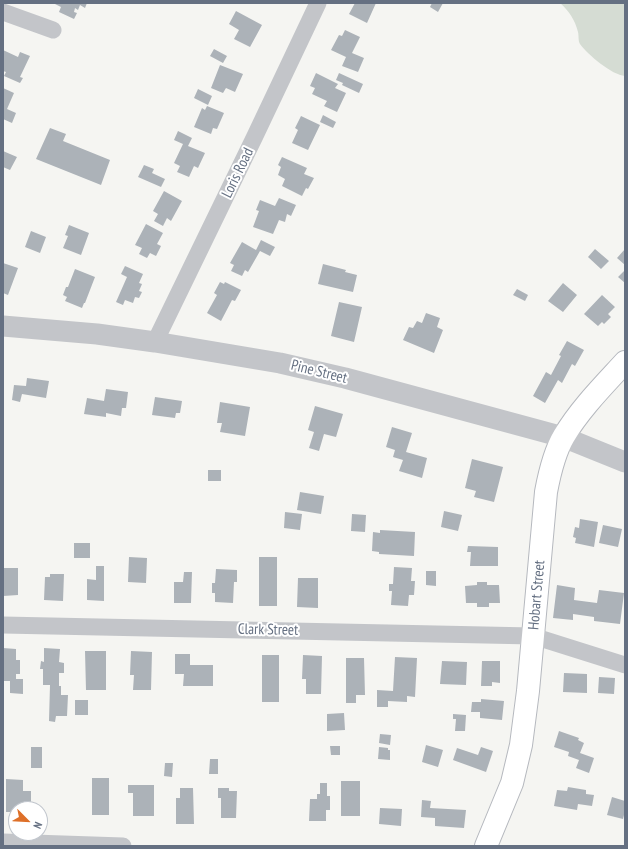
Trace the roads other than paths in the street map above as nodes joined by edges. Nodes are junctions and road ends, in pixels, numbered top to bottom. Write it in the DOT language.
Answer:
graph roads {
  1 [pos="318,3"];
  2 [pos="3,12"];
  3 [pos="53,30"];
  4 [pos="3,326"];
  5 [pos="155,342"];
  6 [pos="625,362"];
  7 [pos="563,437"];
  8 [pos="625,462"];
  9 [pos="3,625"];
  10 [pos="533,636"];
  11 [pos="625,665"];
  12 [pos="3,842"];
  13 [pos="123,846"];
  14 [pos="486,846"];
  1 -- 5 [label="street, Loris Road"];
  2 -- 3 [label="street"];
  4 -- 5 [label="street, Pine Street"];
  5 -- 7 [label="street, Pine Street"];
  6 -- 7 [label="main road, Hobart Street"];
  7 -- 8 [label="street, Pine Street"];
  7 -- 10 [label="main road, Hobart Street"];
  9 -- 10 [label="street, Clark Street"];
  10 -- 11 [label="street, Clark Street"];
  10 -- 14 [label="main road, Hobart Street"];
  12 -- 13 [label="street"];
}
